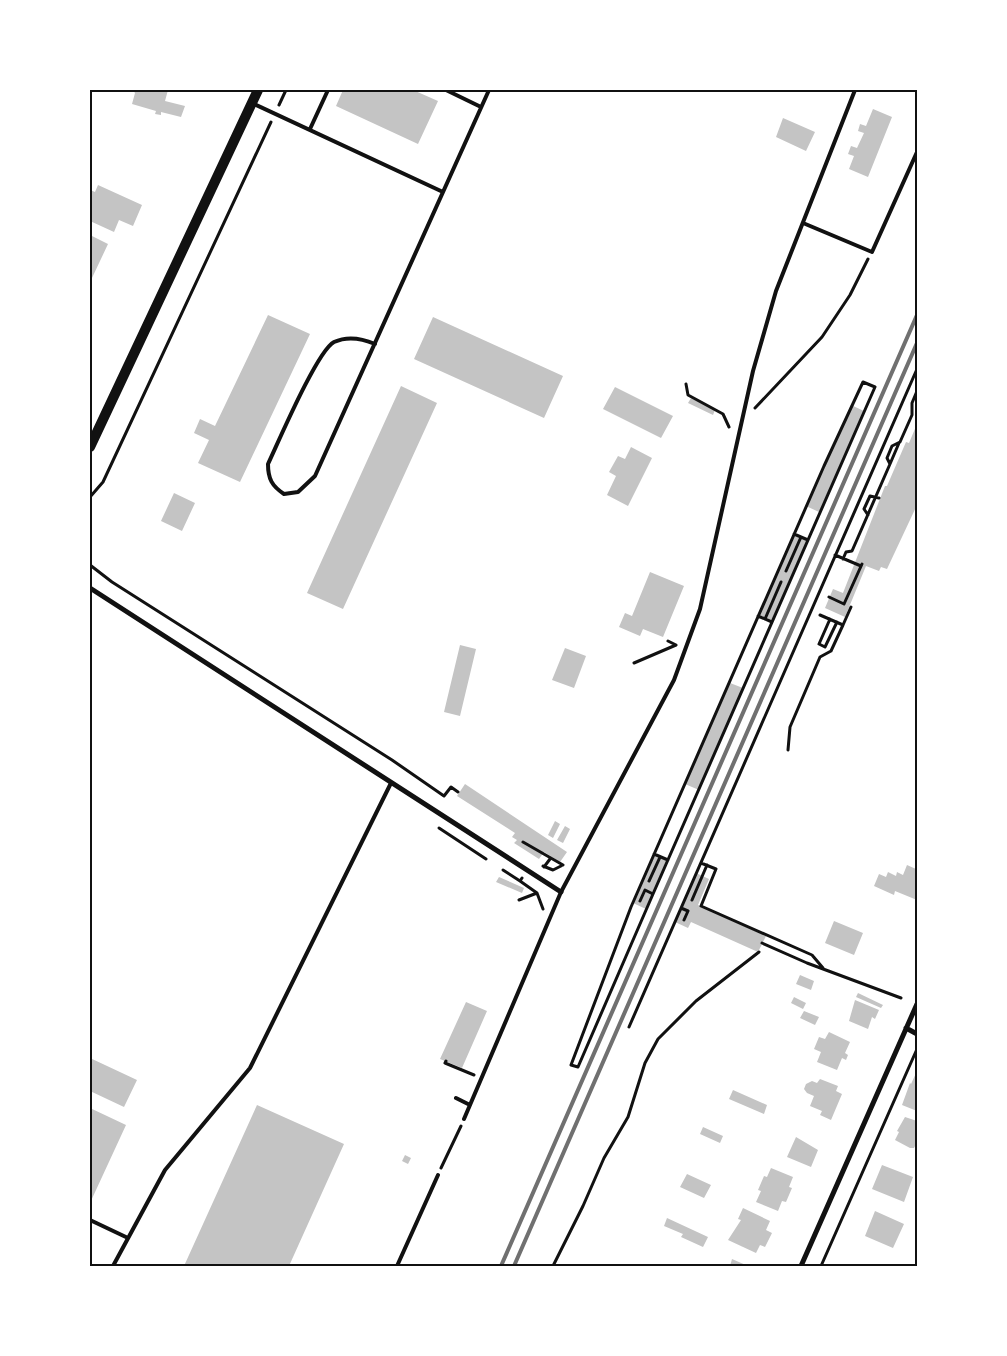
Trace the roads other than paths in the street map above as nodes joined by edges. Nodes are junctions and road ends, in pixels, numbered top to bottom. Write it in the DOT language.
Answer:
graph roads {
  1 [pos="258,90"];
  2 [pos="328,90"];
  3 [pos="446,90"];
  4 [pos="489,90"];
  5 [pos="855,90"];
  6 [pos="252,103"];
  7 [pos="481,107"];
  8 [pos="310,129"];
  9 [pos="917,152"];
  10 [pos="443,192"];
  11 [pos="804,223"];
  12 [pos="375,344"];
  13 [pos="90,447"];
  14 [pos="90,588"];
  15 [pos="391,783"];
  16 [pos="561,892"];
  17 [pos="917,1004"];
  18 [pos="906,1028"];
  19 [pos="917,1034"];
  20 [pos="456,1098"];
  21 [pos="470,1104"];
  22 [pos="464,1119"];
  23 [pos="438,1175"];
  24 [pos="90,1220"];
  25 [pos="128,1238"];
  26 [pos="113,1266"];
  27 [pos="397,1266"];
  28 [pos="801,1266"];
  1 -- 6 [label="main road"];
  2 -- 8 [label="lane"];
  3 -- 7 [label="lane"];
  4 -- 7 [label="lane"];
  5 -- 11 [label="lane"];
  6 -- 8 [label="lane"];
  6 -- 13 [label="main road"];
  7 -- 10 [label="lane"];
  8 -- 10 [label="lane"];
  9 -- 11 [label="lane"];
  10 -- 12 [label="lane"];
  11 -- 16 [label="lane"];
  12 -- 12 [label="lane"];
  14 -- 15 [label="street"];
  15 -- 16 [label="street"];
  15 -- 25 [label="lane"];
  16 -- 21 [label="lane"];
  17 -- 18 [label="street"];
  18 -- 19 [label="street"];
  18 -- 28 [label="street"];
  20 -- 21 [label="lane"];
  21 -- 22 [label="lane"];
  23 -- 27 [label="lane"];
  24 -- 25 [label="lane"];
  25 -- 26 [label="lane"];
}
